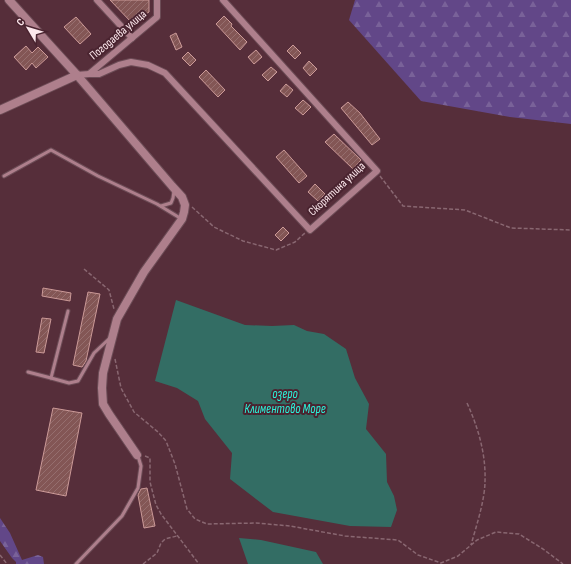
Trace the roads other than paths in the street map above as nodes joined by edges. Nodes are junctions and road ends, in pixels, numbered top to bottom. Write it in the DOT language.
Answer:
graph roads {
  1 [pos="9,0"];
  2 [pos="97,0"];
  3 [pos="157,0"];
  4 [pos="223,0"];
  5 [pos="132,38"];
  6 [pos="89,74"];
  7 [pos="77,75"];
  8 [pos="0,110"];
  9 [pos="4,176"];
  10 [pos="172,186"];
  11 [pos="161,206"];
  12 [pos="182,219"];
  13 [pos="68,311"];
  14 [pos="112,335"];
  15 [pos="28,372"];
  16 [pos="52,378"];
  17 [pos="137,455"];
  18 [pos="76,564"];
  1 -- 7 [label="street"];
  2 -- 5 [label="street"];
  3 -- 5 [label="street, Погодаева улица"];
  4 -- 6 [label="street, Скорятина улица"];
  5 -- 6 [label="street, Погодаева улица"];
  6 -- 7 [label="street, Погодаева улица"];
  7 -- 8 [label="street"];
  7 -- 10 [label="street"];
  9 -- 11 [label="lane"];
  10 -- 11 [label="lane"];
  10 -- 12 [label="street"];
  11 -- 12 [label="lane"];
  12 -- 14 [label="street"];
  13 -- 16 [label="lane"];
  14 -- 16 [label="lane"];
  14 -- 17 [label="street"];
  15 -- 16 [label="lane"];
  17 -- 18 [label="lane"];
}
